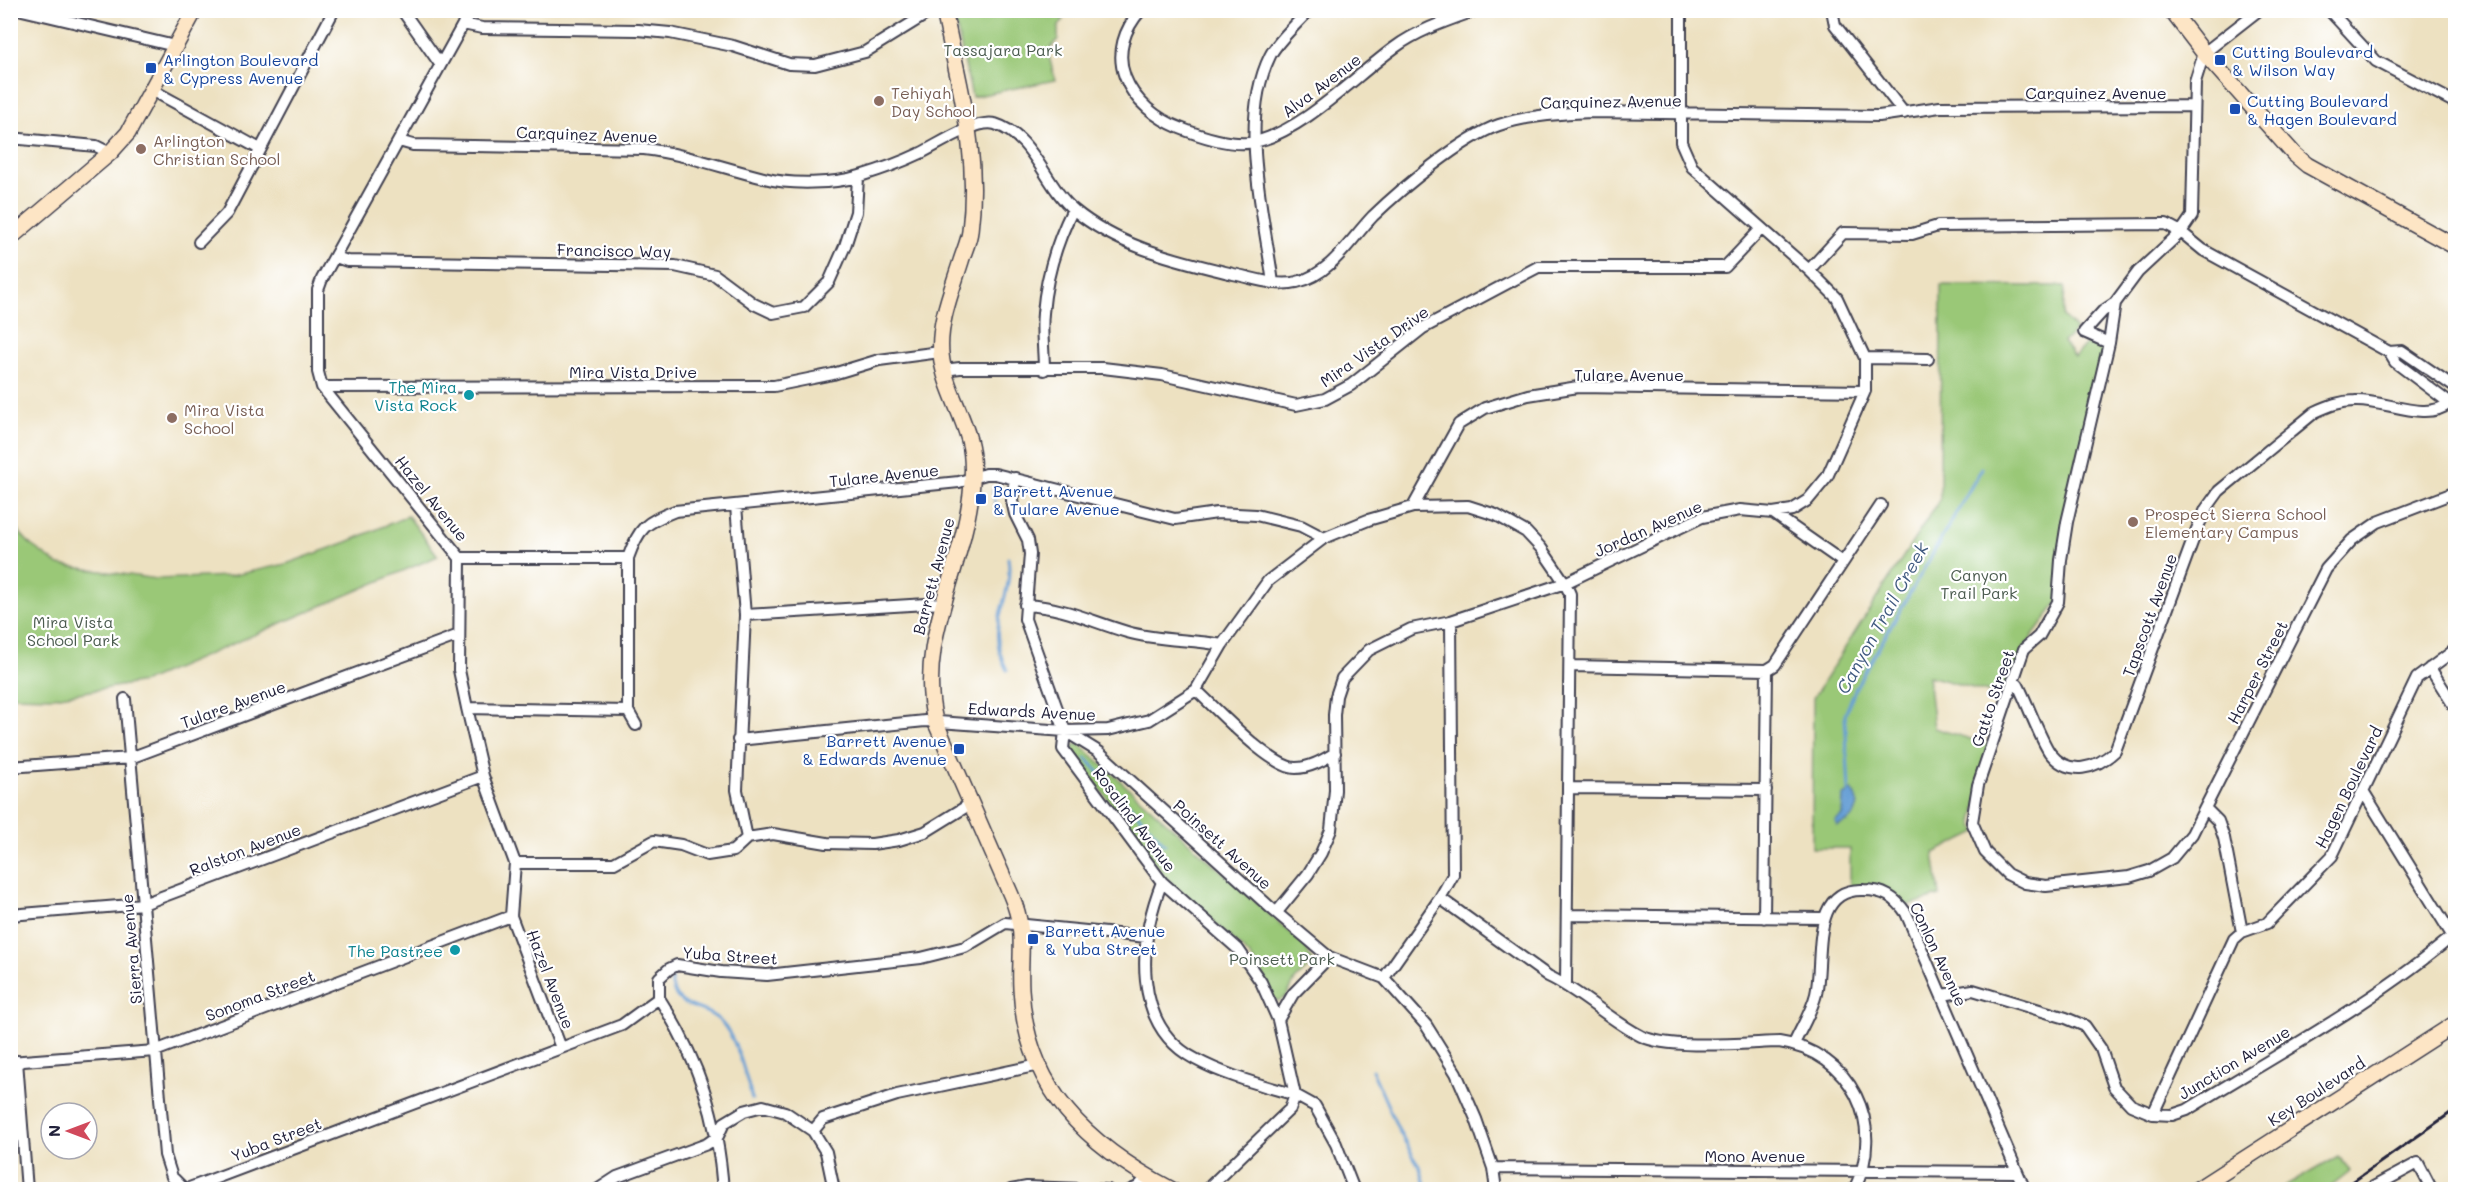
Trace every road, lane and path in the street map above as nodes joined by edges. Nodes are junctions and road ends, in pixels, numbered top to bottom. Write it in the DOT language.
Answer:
graph roads {
  1 [pos="22,10"];
  2 [pos="195,10"];
  3 [pos="334,10"];
  4 [pos="402,10"];
  5 [pos="471,10"];
  6 [pos="933,10"];
  7 [pos="944,10"];
  8 [pos="1141,10"];
  9 [pos="1309,10"];
  10 [pos="1477,10"];
  11 [pos="1682,10"];
  12 [pos="1832,10"];
  13 [pos="2171,10"];
  14 [pos="2259,10"];
  15 [pos="2329,10"];
  16 [pos="464,24"];
  17 [pos="176,46"];
  18 [pos="2204,53"];
  19 [pos="440,64"];
  20 [pos="152,90"];
  21 [pos="2456,103"];
  22 [pos="2194,106"];
  23 [pos="1905,113"];
  24 [pos="1680,114"];
  25 [pos="969,129"];
  26 [pos="10,138"];
  27 [pos="399,141"];
  28 [pos="1254,143"];
  29 [pos="260,148"];
  30 [pos="110,153"];
  31 [pos="858,177"];
  32 [pos="1073,209"];
  33 [pos="1761,229"];
  34 [pos="2181,232"];
  35 [pos="10,238"];
  36 [pos="199,242"];
  37 [pos="2456,247"];
  38 [pos="336,257"];
  39 [pos="1809,270"];
  40 [pos="1273,283"];
  41 [pos="2115,303"];
  42 [pos="2109,343"];
  43 [pos="940,352"];
  44 [pos="2389,352"];
  45 [pos="1865,358"];
  46 [pos="1928,359"];
  47 [pos="944,370"];
  48 [pos="1044,370"];
  49 [pos="322,387"];
  50 [pos="2456,388"];
  51 [pos="1865,391"];
  52 [pos="2452,405"];
  53 [pos="972,478"];
  54 [pos="1015,478"];
  55 [pos="2456,492"];
  56 [pos="1881,505"];
  57 [pos="736,507"];
  58 [pos="1413,507"];
  59 [pos="1773,513"];
  60 [pos="1324,538"];
  61 [pos="460,558"];
  62 [pos="628,558"];
  63 [pos="1842,562"];
  64 [pos="1565,583"];
  65 [pos="943,603"];
  66 [pos="1025,605"];
  67 [pos="745,615"];
  68 [pos="1452,621"];
  69 [pos="459,635"];
  70 [pos="1222,645"];
  71 [pos="2456,648"];
  72 [pos="1570,666"];
  73 [pos="2430,668"];
  74 [pos="1767,670"];
  75 [pos="2013,680"];
  76 [pos="1196,690"];
  77 [pos="125,699"];
  78 [pos="467,708"];
  79 [pos="2456,709"];
  80 [pos="628,711"];
  81 [pos="935,721"];
  82 [pos="636,725"];
  83 [pos="1065,731"];
  84 [pos="738,740"];
  85 [pos="1335,753"];
  86 [pos="130,758"];
  87 [pos="10,767"];
  88 [pos="483,776"];
  89 [pos="1569,788"];
  90 [pos="1766,790"];
  91 [pos="2363,791"];
  92 [pos="972,803"];
  93 [pos="2205,808"];
  94 [pos="747,838"];
  95 [pos="516,863"];
  96 [pos="1162,882"];
  97 [pos="1440,898"];
  98 [pos="143,903"];
  99 [pos="1277,912"];
  100 [pos="10,915"];
  101 [pos="1567,915"];
  102 [pos="511,916"];
  103 [pos="1764,918"];
  104 [pos="1824,918"];
  105 [pos="1021,925"];
  106 [pos="2242,932"];
  107 [pos="2454,934"];
  108 [pos="1147,937"];
  109 [pos="1329,957"];
  110 [pos="1384,978"];
  111 [pos="1566,984"];
  112 [pos="1942,995"];
  113 [pos="659,998"];
  114 [pos="1278,1020"];
  115 [pos="2456,1023"];
  116 [pos="1794,1044"];
  117 [pos="561,1048"];
  118 [pos="155,1051"];
  119 [pos="14,1062"];
  120 [pos="1039,1065"];
  121 [pos="1295,1095"];
  122 [pos="2153,1114"];
  123 [pos="813,1131"];
  124 [pos="718,1136"];
  125 [pos="1493,1168"];
  126 [pos="1862,1171"];
  127 [pos="2016,1172"];
  128 [pos="1147,1177"];
  129 [pos="184,1189"];
  130 [pos="27,1190"];
  131 [pos="597,1190"];
  132 [pos="723,1190"];
  133 [pos="834,1190"];
  134 [pos="1011,1190"];
  135 [pos="1108,1190"];
  136 [pos="1131,1190"];
  137 [pos="1172,1190"];
  138 [pos="1206,1190"];
  139 [pos="1354,1190"];
  140 [pos="1496,1190"];
  141 [pos="1854,1190"];
  142 [pos="2025,1190"];
  143 [pos="2196,1190"];
  144 [pos="2368,1190"];
  145 [pos="2433,1190"];
  1 -- 17 [label="street"];
  2 -- 17 [label="street"];
  3 -- 29 [label="street"];
  4 -- 19 [label="street"];
  5 -- 16 [label="street"];
  6 -- 16 [label="street"];
  7 -- 25 [label="street, Barrett Avenue"];
  8 -- 28 [label="street, Alva Avenue"];
  9 -- 28 [label="street"];
  10 -- 28 [label="street, Alva Avenue"];
  11 -- 24 [label="street, Jordan Avenue"];
  12 -- 23 [label="street"];
  13 -- 18 [label="street"];
  14 -- 18 [label="street"];
  15 -- 21 [label="street"];
  16 -- 19 [label="street"];
  17 -- 20 [label="street"];
  18 -- 22 [label="street"];
  18 -- 37 [label="street"];
  19 -- 27 [label="street"];
  20 -- 29 [label="street"];
  20 -- 30 [label="street"];
  22 -- 23 [label="street, Carquinez Avenue"];
  22 -- 34 [label="street"];
  23 -- 24 [label="street, Carquinez Avenue"];
  24 -- 33 [label="street, Jordan Avenue"];
  24 -- 40 [label="street, Carquinez Avenue"];
  25 -- 31 [label="street, Carquinez Avenue"];
  25 -- 32 [label="street, Carquinez Avenue"];
  25 -- 43 [label="street, Barrett Avenue"];
  26 -- 30 [label="street"];
  27 -- 31 [label="street, Carquinez Avenue"];
  27 -- 38 [label="street"];
  28 -- 40 [label="street"];
  29 -- 36 [label="street"];
  30 -- 35 [label="street"];
  31 -- 38 [label="street, Francisco Way"];
  32 -- 40 [label="street, Carquinez Avenue"];
  32 -- 48 [label="street"];
  33 -- 39 [label="street, Jordan Avenue"];
  33 -- 48 [label="street, Mira Vista Drive"];
  34 -- 39 [label="street"];
  34 -- 41 [label="street"];
  34 -- 44 [label="street"];
  38 -- 49 [label="street"];
  39 -- 45 [label="street, Jordan Avenue"];
  41 -- 42 [label="street, Gatto Street"];
  41 -- 42 [label="street"];
  42 -- 75 [label="street, Gatto Street"];
  43 -- 47 [label="street, Barrett Avenue"];
  43 -- 49 [label="street, Mira Vista Drive"];
  44 -- 50 [label="street"];
  44 -- 52 [label="street"];
  45 -- 46 [label="street"];
  45 -- 51 [label="street, Jordan Avenue"];
  47 -- 48 [label="street, Mira Vista Drive"];
  47 -- 53 [label="street, Barrett Avenue"];
  49 -- 61 [label="street, Hazel Avenue"];
  51 -- 58 [label="street, Tulare Avenue"];
  51 -- 59 [label="street, Jordan Avenue"];
  52 -- 75 [label="street, Tapscott Avenue"];
  53 -- 54 [label="street, Tulare Avenue"];
  53 -- 57 [label="street, Tulare Avenue"];
  53 -- 65 [label="street, Barrett Avenue"];
  54 -- 60 [label="street, Tulare Avenue"];
  54 -- 66 [label="street"];
  55 -- 93 [label="street, Harper Street"];
  56 -- 63 [label="street"];
  57 -- 62 [label="street, Tulare Avenue"];
  57 -- 67 [label="street"];
  58 -- 60 [label="street, Edwards Avenue"];
  58 -- 64 [label="street, Edwards Avenue"];
  59 -- 63 [label="street"];
  59 -- 64 [label="street, Jordan Avenue"];
  60 -- 70 [label="street, Edwards Avenue"];
  61 -- 62 [label="street"];
  61 -- 69 [label="street, Hazel Avenue"];
  62 -- 80 [label="street"];
  63 -- 74 [label="street"];
  64 -- 68 [label="street, Jordan Avenue"];
  64 -- 72 [label="street"];
  65 -- 67 [label="street"];
  65 -- 81 [label="street, Barrett Avenue"];
  66 -- 70 [label="street"];
  66 -- 83 [label="street"];
  67 -- 84 [label="street"];
  68 -- 85 [label="street, Jordan Avenue"];
  68 -- 97 [label="street"];
  69 -- 78 [label="street, Hazel Avenue"];
  69 -- 86 [label="street, Tulare Avenue"];
  70 -- 76 [label="street, Edwards Avenue"];
  71 -- 73 [label="street, Hagen Boulevard"];
  72 -- 74 [label="street"];
  72 -- 89 [label="street"];
  73 -- 79 [label="street"];
  73 -- 91 [label="street, Hagen Boulevard"];
  74 -- 90 [label="street"];
  75 -- 93 [label="street, Gatto Street"];
  76 -- 83 [label="street, Edwards Avenue"];
  76 -- 85 [label="street"];
  77 -- 86 [label="street, Sierra Avenue"];
  78 -- 80 [label="street"];
  78 -- 88 [label="street, Hazel Avenue"];
  80 -- 82 [label="street"];
  81 -- 83 [label="street, Edwards Avenue"];
  81 -- 84 [label="street, Edwards Avenue"];
  81 -- 92 [label="street, Barrett Avenue"];
  83 -- 96 [label="street, Rosalind Avenue"];
  83 -- 99 [label="street, Poinsett Avenue"];
  84 -- 94 [label="street"];
  85 -- 99 [label="street, Jordan Avenue"];
  86 -- 87 [label="street, Tulare Avenue"];
  86 -- 98 [label="street, Sierra Avenue"];
  88 -- 95 [label="street, Hazel Avenue"];
  88 -- 98 [label="street, Ralston Avenue"];
  89 -- 90 [label="street"];
  89 -- 101 [label="street"];
  90 -- 103 [label="street"];
  91 -- 106 [label="street, Hagen Boulevard"];
  91 -- 107 [label="street"];
  92 -- 94 [label="street"];
  92 -- 105 [label="street, Barrett Avenue"];
  93 -- 106 [label="street"];
  94 -- 95 [label="street"];
  95 -- 102 [label="street, Hazel Avenue"];
  96 -- 108 [label="street"];
  96 -- 114 [label="street, Rosalind Avenue"];
  97 -- 110 [label="street"];
  97 -- 111 [label="street"];
  98 -- 100 [label="street, Ralston Avenue"];
  98 -- 118 [label="street, Sierra Avenue"];
  99 -- 109 [label="street, Poinsett Avenue"];
  101 -- 103 [label="street"];
  101 -- 111 [label="street"];
  102 -- 117 [label="street, Hazel Avenue"];
  102 -- 118 [label="street, Sonoma Street"];
  103 -- 104 [label="street"];
  104 -- 112 [label="street, Conlon Avenue"];
  104 -- 116 [label="street, Conlon Avenue"];
  105 -- 108 [label="street, Yuba Street"];
  105 -- 113 [label="street, Yuba Street"];
  105 -- 120 [label="street, Barrett Avenue"];
  106 -- 122 [label="street"];
  107 -- 122 [label="street, Junction Avenue"];
  108 -- 121 [label="street"];
  109 -- 110 [label="street, Poinsett Avenue"];
  109 -- 114 [label="street"];
  110 -- 125 [label="street, Poinsett Avenue"];
  111 -- 116 [label="street"];
  112 -- 122 [label="street"];
  112 -- 127 [label="street, Conlon Avenue"];
  113 -- 117 [label="street, Yuba Street"];
  113 -- 124 [label="street"];
  114 -- 121 [label="street, Rosalind Avenue"];
  115 -- 143 [label="street, Key Boulevard"];
  116 -- 126 [label="street"];
  117 -- 129 [label="street, Yuba Street"];
  118 -- 119 [label="street, Sonoma Street"];
  118 -- 129 [label="street, Sierra Avenue"];
  119 -- 130 [label="street"];
  120 -- 123 [label="street"];
  120 -- 128 [label="street, Barrett Avenue"];
  121 -- 138 [label="street"];
  121 -- 139 [label="street"];
  123 -- 124 [label="street"];
  123 -- 133 [label="street"];
  124 -- 131 [label="street"];
  124 -- 132 [label="street"];
  125 -- 126 [label="street, Mono Avenue"];
  125 -- 140 [label="street, Poinsett Avenue"];
  126 -- 127 [label="street, Mono Avenue"];
  126 -- 141 [label="street"];
  127 -- 142 [label="street, Conlon Avenue"];
  128 -- 136 [label="street"];
  128 -- 137 [label="street, Barrett Avenue"];
  134 -- 135 [label="street"];
  144 -- 145 [label="street"];
}
